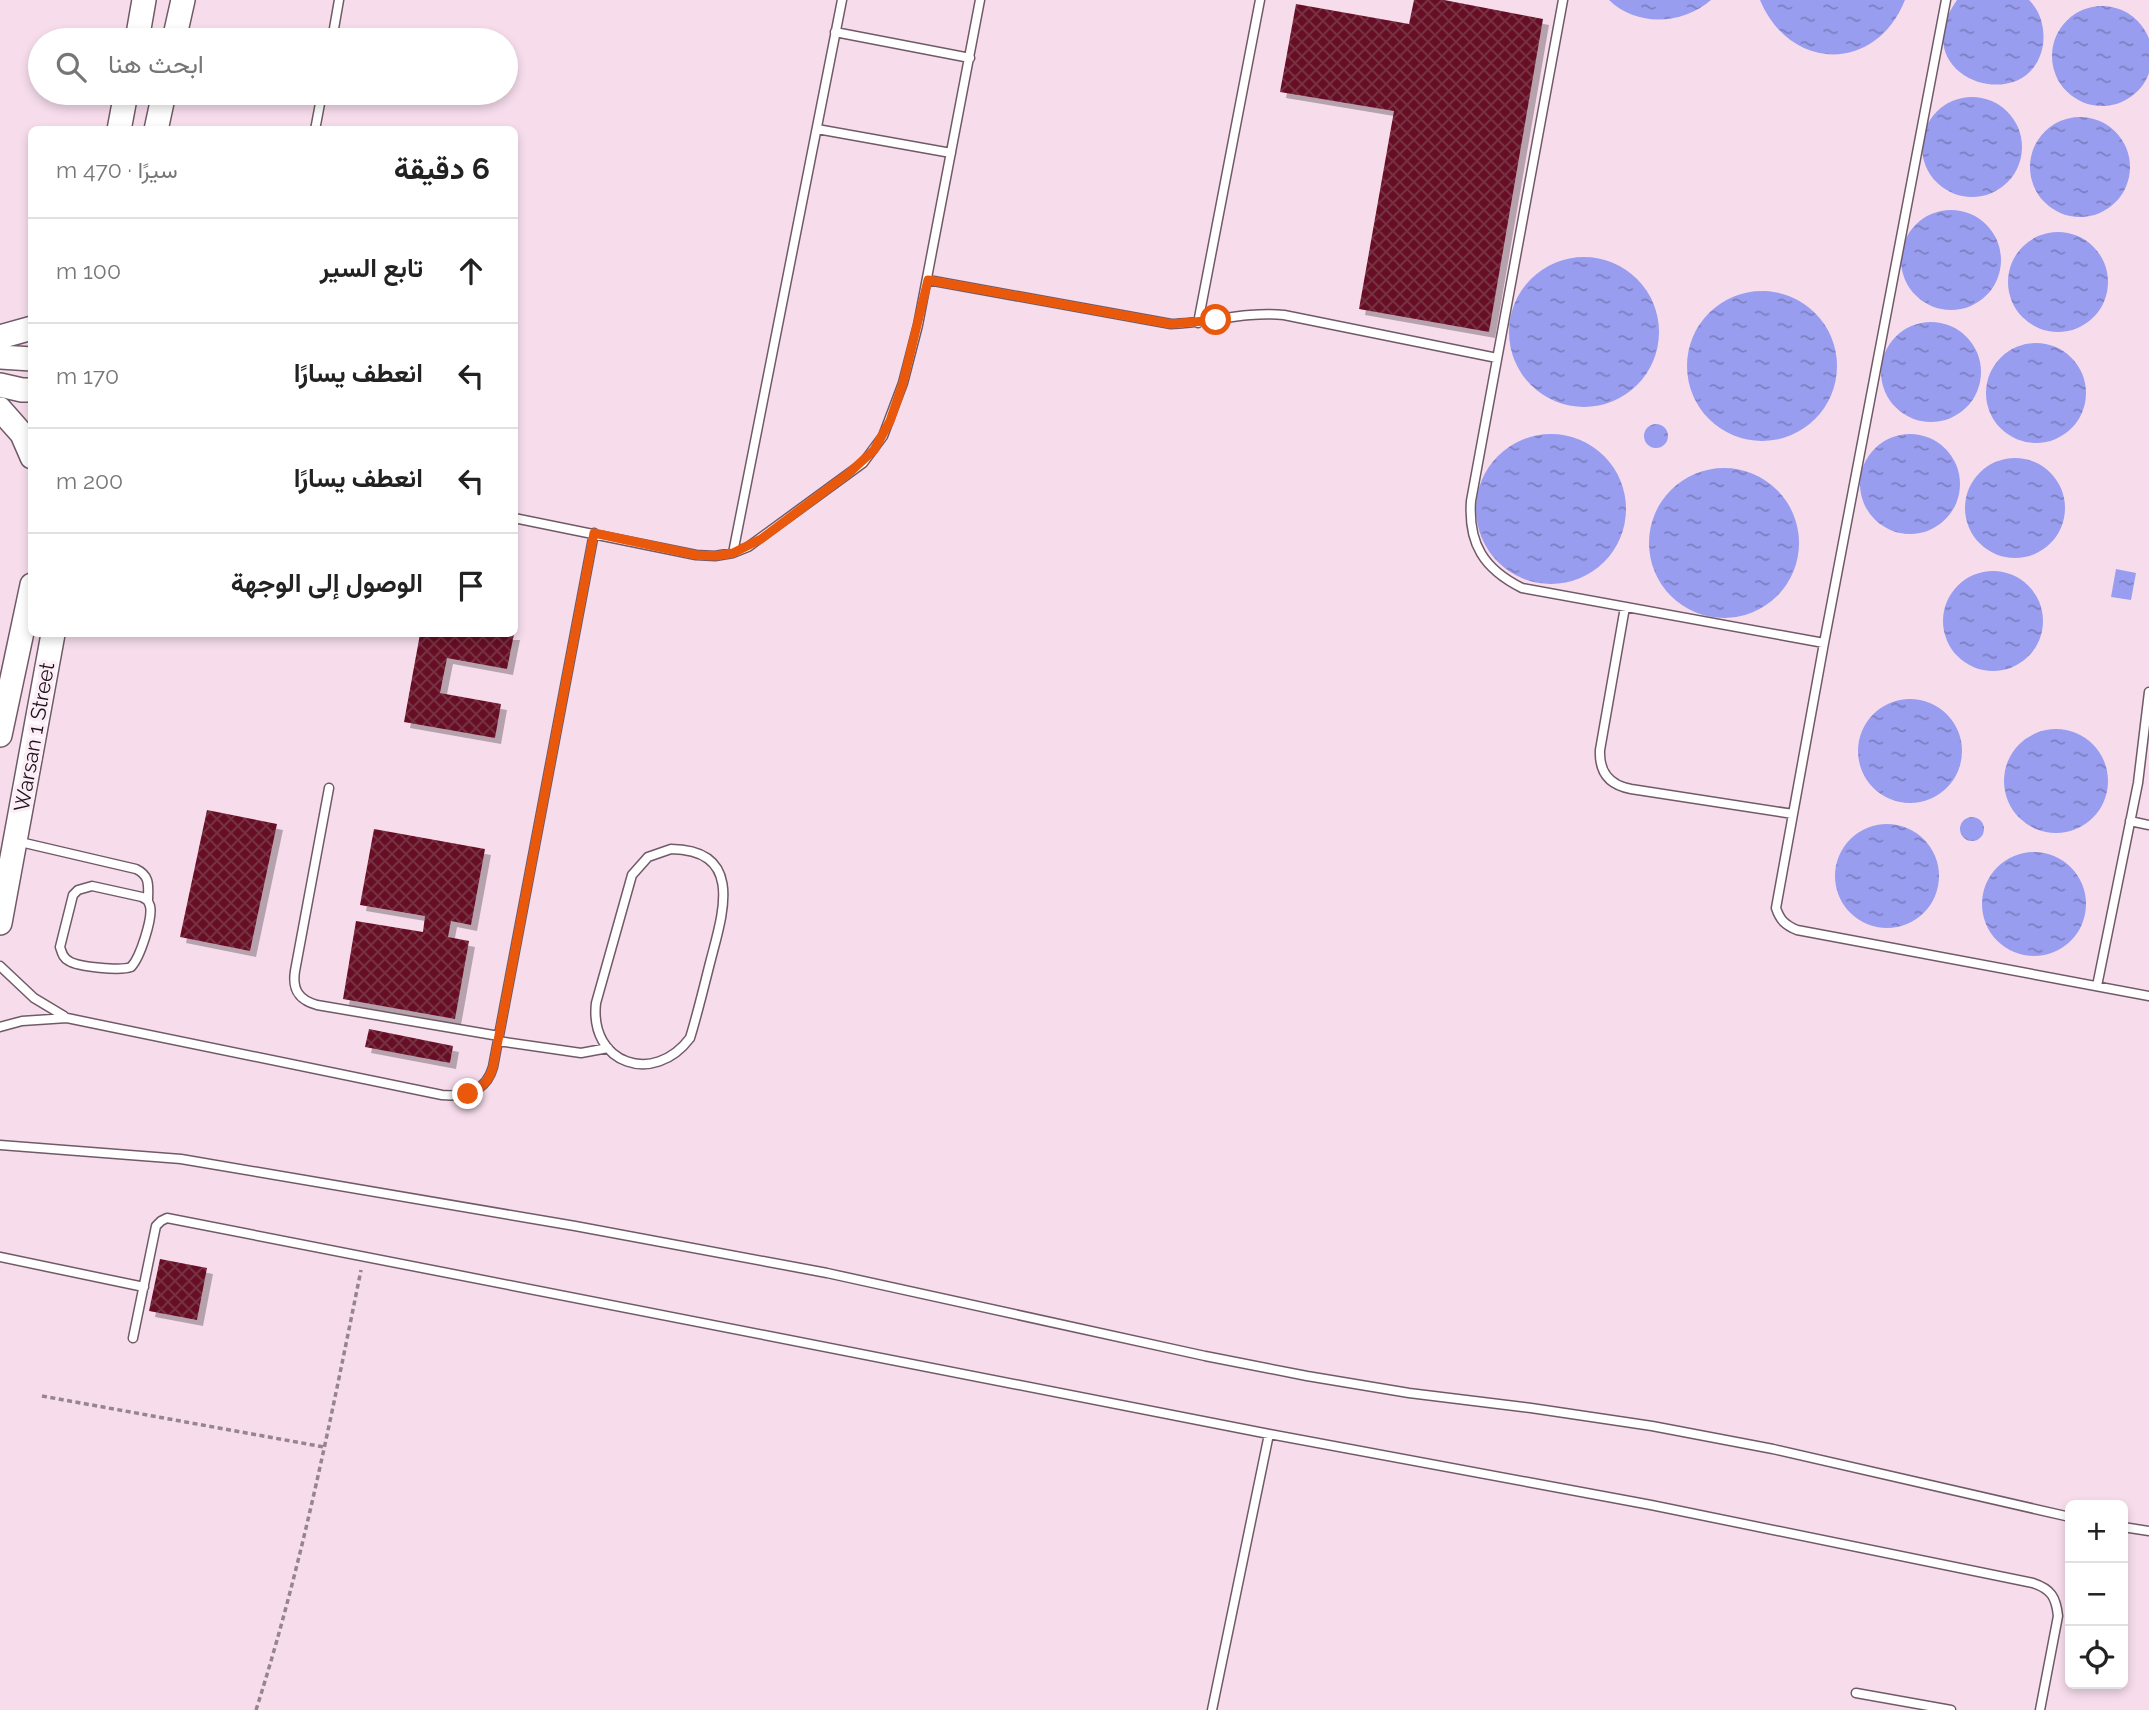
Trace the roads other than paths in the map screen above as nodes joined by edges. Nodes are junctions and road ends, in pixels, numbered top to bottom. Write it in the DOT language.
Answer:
graph roads {
  1 [pos="144,0"];
  2 [pos="183,0"];
  3 [pos="339,0"];
  4 [pos="842,0"];
  5 [pos="980,0"];
  6 [pos="1260,0"];
  7 [pos="1563,0"];
  8 [pos="1946,0"];
  9 [pos="138,28"];
  10 [pos="177,28"];
  11 [pos="334,28"];
  12 [pos="835,32"];
  13 [pos="970,58"];
  14 [pos="124,105"];
  15 [pos="161,105"];
  16 [pos="320,105"];
  17 [pos="120,126"];
  18 [pos="157,126"];
  19 [pos="316,126"];
  20 [pos="817,129"];
  21 [pos="951,153"];
  22 [pos="928,280"];
  23 [pos="1198,323"];
  24 [pos="28,329"];
  25 [pos="0,337"];
  26 [pos="0,357"];
  27 [pos="1497,358"];
  28 [pos="28,359"];
  29 [pos="0,385"];
  30 [pos="28,390"];
  31 [pos="0,409"];
  32 [pos="28,448"];
  33 [pos="518,519"];
  34 [pos="594,533"];
  35 [pos="733,553"];
  36 [pos="28,604"];
  37 [pos="1625,607"];
  38 [pos="52,637"];
  39 [pos="1824,643"];
  40 [pos="2149,692"];
  41 [pos="0,735"];
  42 [pos="329,788"];
  43 [pos="1793,814"];
  44 [pos="2130,821"];
  45 [pos="2149,825"];
  46 [pos="15,841"];
  47 [pos="148,901"];
  48 [pos="0,923"];
  49 [pos="0,966"];
  50 [pos="2096,986"];
  51 [pos="2149,996"];
  52 [pos="67,1018"];
  53 [pos="0,1027"];
  54 [pos="498,1039"];
  55 [pos="608,1048"];
  56 [pos="0,1145"];
  57 [pos="0,1256"];
  58 [pos="144,1287"];
  59 [pos="133,1338"];
  60 [pos="1269,1434"];
  61 [pos="2065,1516"];
  62 [pos="2128,1528"];
  63 [pos="2149,1531"];
  64 [pos="1856,1693"];
  65 [pos="1212,1710"];
  66 [pos="1951,1710"];
  67 [pos="2040,1710"];
  1 -- 9 [label="street"];
  2 -- 10 [label="street"];
  3 -- 11 [label="lane"];
  4 -- 12 [label="lane"];
  5 -- 13 [label="lane"];
  6 -- 23 [label="lane"];
  7 -- 27 [label="lane"];
  8 -- 39 [label="lane"];
  12 -- 13 [label="lane"];
  12 -- 20 [label="lane"];
  13 -- 21 [label="lane"];
  14 -- 17 [label="street"];
  15 -- 18 [label="street"];
  16 -- 19 [label="lane"];
  20 -- 21 [label="lane"];
  20 -- 35 [label="lane"];
  21 -- 22 [label="lane"];
  22 -- 23 [label="lane"];
  22 -- 35 [label="lane"];
  23 -- 27 [label="lane"];
  24 -- 25 [label="street"];
  26 -- 28 [label="street"];
  27 -- 37 [label="lane"];
  29 -- 30 [label="street"];
  31 -- 32 [label="street"];
  33 -- 34 [label="lane"];
  34 -- 35 [label="lane"];
  34 -- 54 [label="lane"];
  36 -- 41 [label="street, Warsan 1 Street"];
  37 -- 39 [label="lane"];
  37 -- 43 [label="lane"];
  38 -- 46 [label="street, Warsan 1 Street"];
  39 -- 43 [label="lane"];
  40 -- 44 [label="lane"];
  42 -- 54 [label="lane"];
  43 -- 50 [label="lane"];
  44 -- 45 [label="lane"];
  44 -- 50 [label="lane"];
  46 -- 47 [label="lane"];
  46 -- 48 [label="street, Warsan 1 Street"];
  47 -- 47 [label="lane"];
  49 -- 52 [label="lane"];
  50 -- 51 [label="lane"];
  52 -- 53 [label="lane"];
  52 -- 54 [label="lane"];
  54 -- 55 [label="lane"];
  55 -- 55 [label="lane"];
  56 -- 61 [label="lane"];
  57 -- 58 [label="lane"];
  58 -- 59 [label="lane"];
  58 -- 60 [label="lane"];
  60 -- 65 [label="lane"];
  60 -- 67 [label="lane"];
  62 -- 63 [label="lane"];
  64 -- 66 [label="lane"];
}
